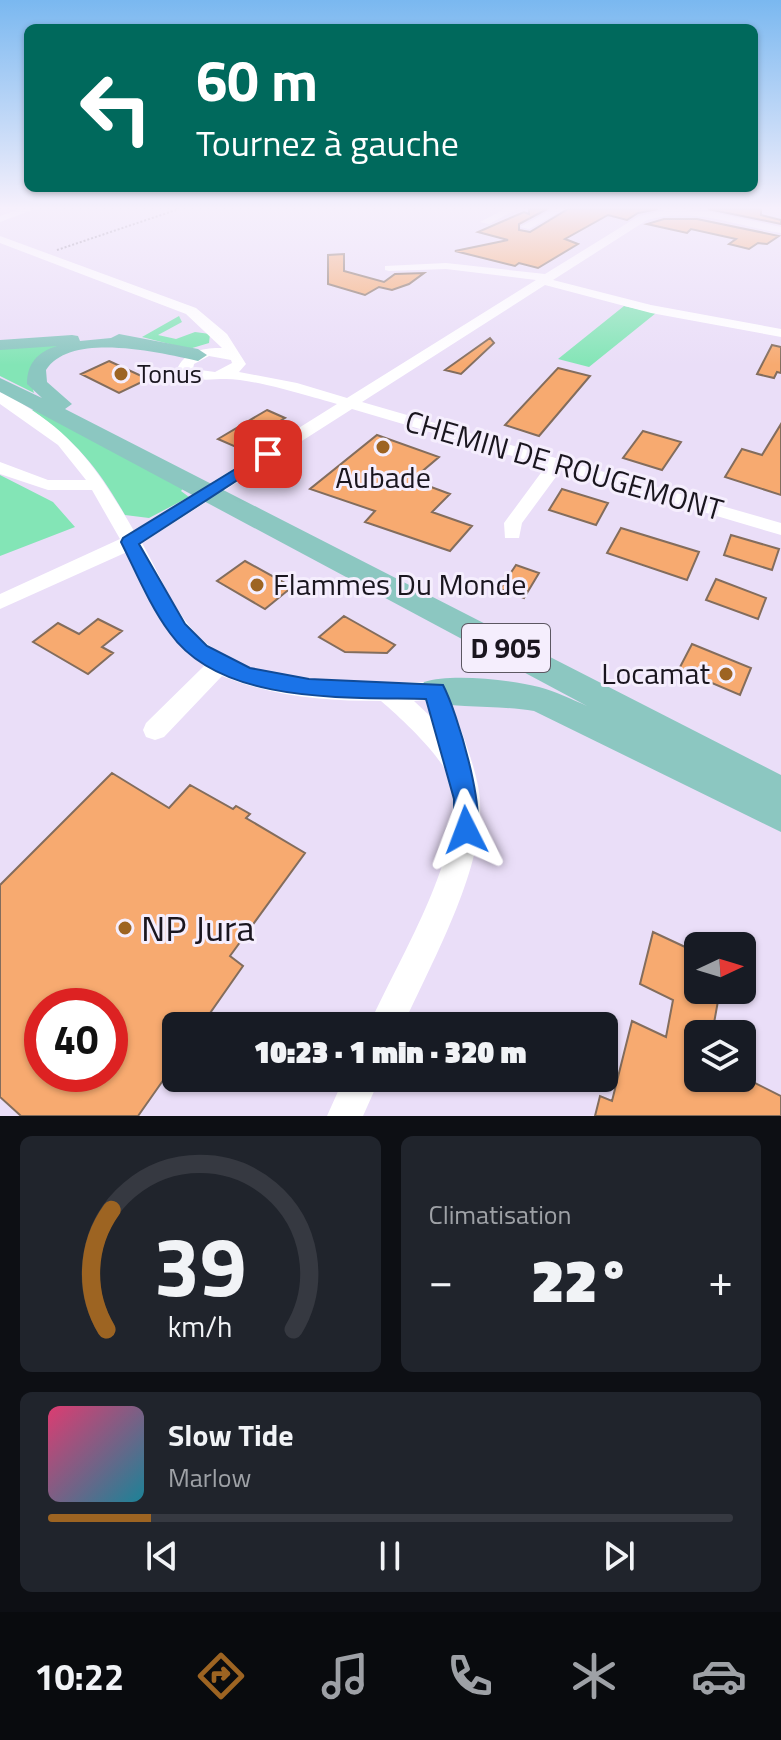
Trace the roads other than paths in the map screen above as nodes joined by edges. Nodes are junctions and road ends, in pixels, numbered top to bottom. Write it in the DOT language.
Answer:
graph roads {
  1 [pos="60,261"];
  2 [pos="574,261"];
  3 [pos="389,268"];
  4 [pos="544,280"];
  5 [pos="216,332"];
  6 [pos="781,333"];
  7 [pos="139,344"];
  8 [pos="0,345"];
  9 [pos="236,359"];
  10 [pos="196,362"];
  11 [pos="224,374"];
  12 [pos="0,384"];
  13 [pos="184,387"];
  14 [pos="297,388"];
  15 [pos="0,397"];
  16 [pos="347,403"];
  17 [pos="557,464"];
  18 [pos="0,467"];
  19 [pos="179,476"];
  20 [pos="98,484"];
  21 [pos="781,529"];
  22 [pos="512,534"];
  23 [pos="130,542"];
  24 [pos="0,602"];
  25 [pos="220,664"];
  26 [pos="386,691"];
  27 [pos="435,691"];
  28 [pos="155,730"];
  29 [pos="457,767"];
  30 [pos="781,792"];
  31 [pos="781,816"];
  32 [pos="392,1012"];
  33 [pos="356,1092"];
  34 [pos="345,1116"];
  1 -- 5 [label="street"];
  2 -- 4 [label="street"];
  3 -- 4 [label="street"];
  4 -- 6 [label="street"];
  4 -- 16 [label="street"];
  5 -- 9 [label="street"];
  5 -- 10 [label="street"];
  7 -- 8 [label="main road"];
  7 -- 10 [label="main road"];
  7 -- 19 [label="main road"];
  9 -- 10 [label="street"];
  9 -- 11 [label="street"];
  9 -- 14 [label="street"];
  10 -- 11 [label="street"];
  10 -- 13 [label="street"];
  11 -- 14 [label="street"];
  12 -- 19 [label="main road, D 905"];
  14 -- 16 [label="street, CHEMIN DE ROUGEMONT"];
  15 -- 20 [label="street"];
  16 -- 17 [label="street, CHEMIN DE ROUGEMONT"];
  16 -- 23 [label="street"];
  17 -- 21 [label="street, CHEMIN DE ROUGEMONT"];
  17 -- 22 [label="street"];
  18 -- 20 [label="street"];
  19 -- 30 [label="main road, D 905"];
  20 -- 23 [label="street"];
  23 -- 24 [label="street"];
  23 -- 25 [label="street"];
  25 -- 26 [label="street"];
  25 -- 28 [label="street"];
  26 -- 27 [label="street"];
  26 -- 29 [label="street"];
  27 -- 29 [label="street"];
  27 -- 31 [label="main road"];
  29 -- 32 [label="street"];
  33 -- 34 [label="street"];
}
